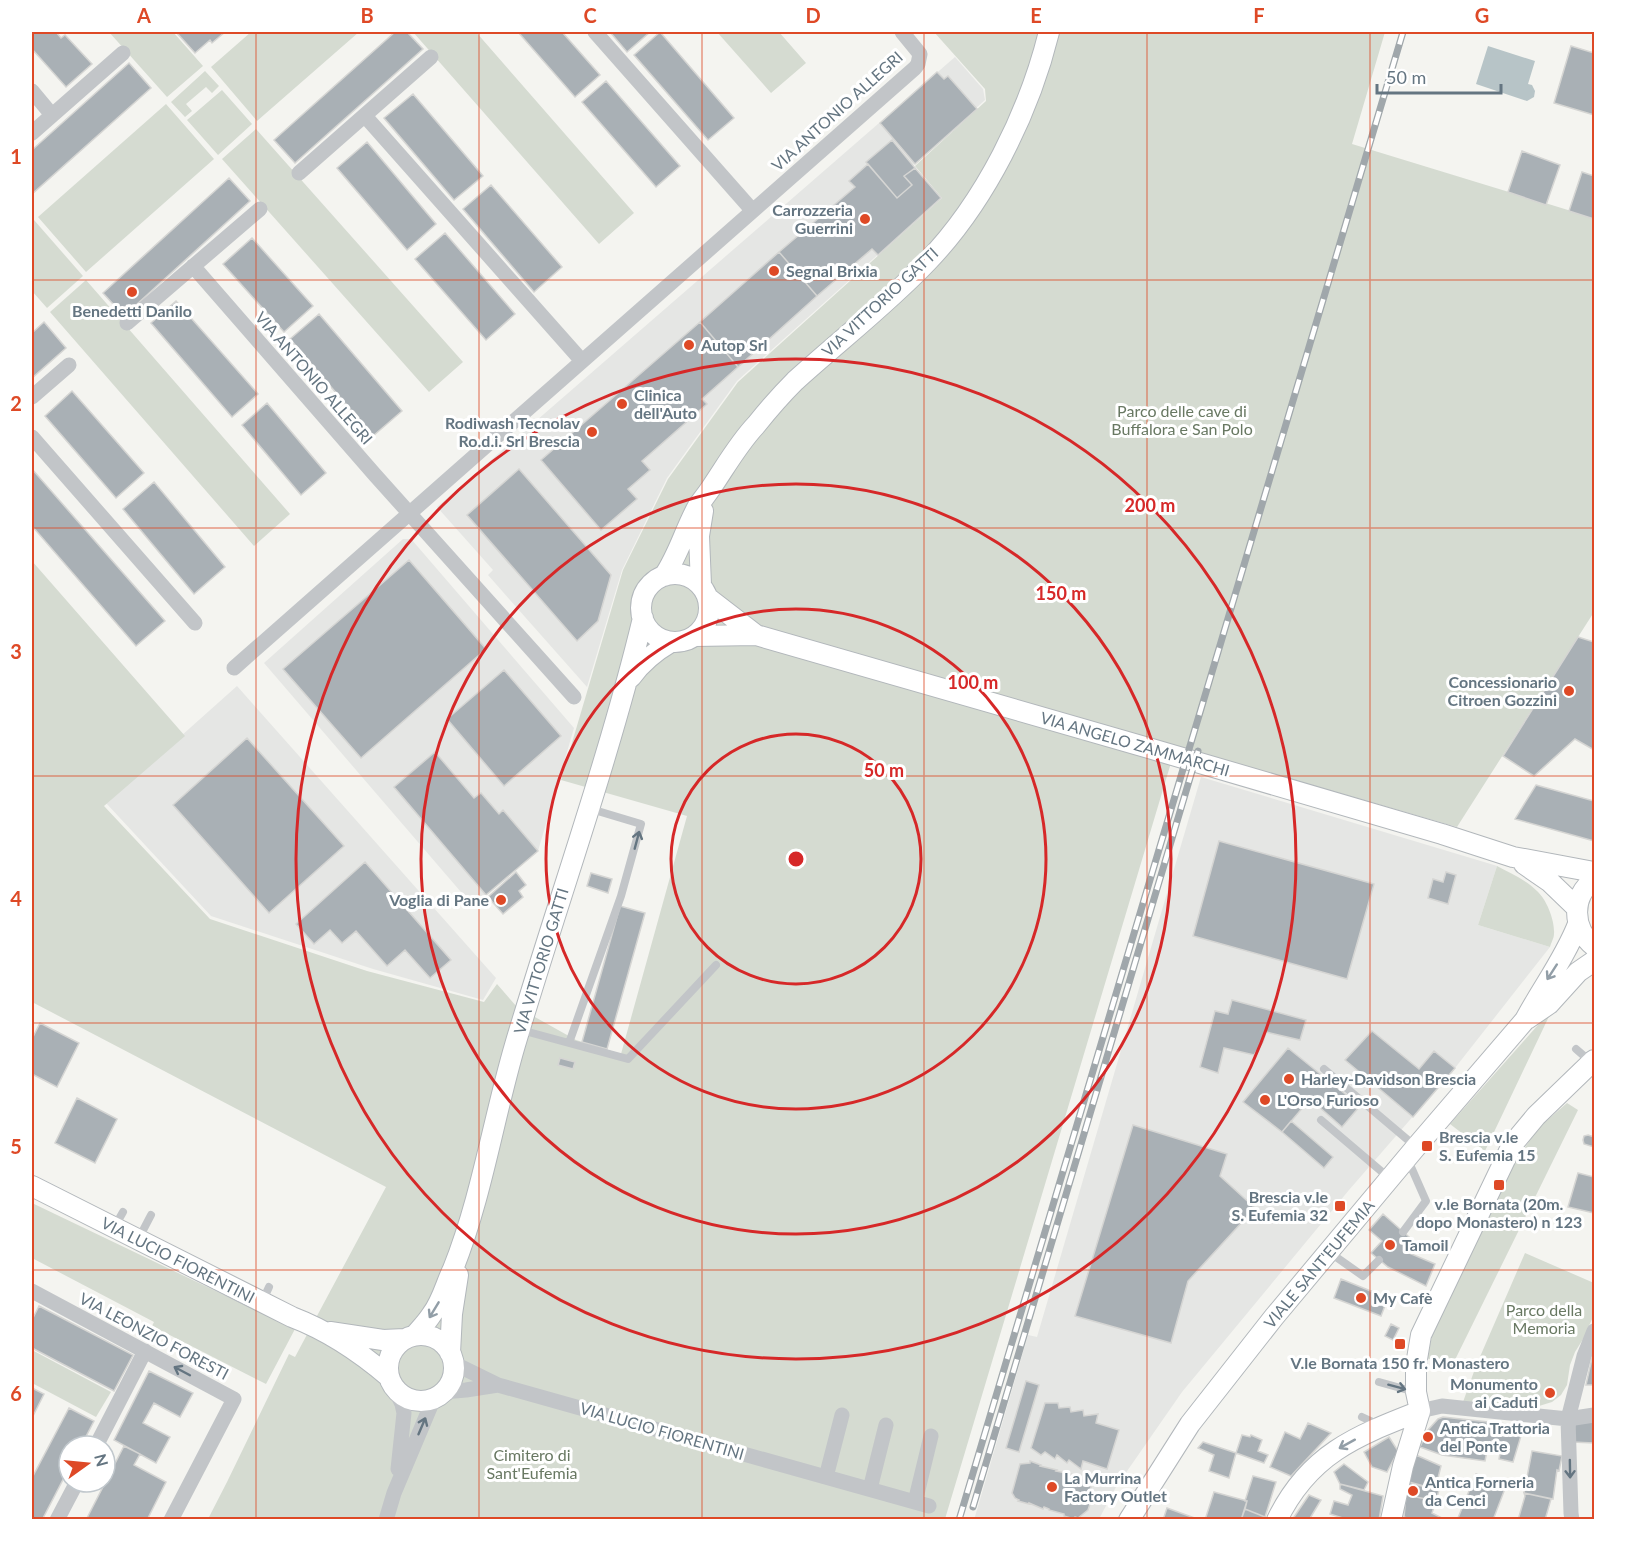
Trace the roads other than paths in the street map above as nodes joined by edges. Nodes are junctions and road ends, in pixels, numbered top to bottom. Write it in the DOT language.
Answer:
graph roads {
  1 [pos="595,32"];
  2 [pos="902,32"];
  3 [pos="1049,32"];
  4 [pos="123,53"];
  5 [pos="432,57"];
  6 [pos="32,91"];
  7 [pos="52,115"];
  8 [pos="365,116"];
  9 [pos="32,133"];
  10 [pos="299,173"];
  11 [pos="260,209"];
  12 [pos="752,210"];
  13 [pos="193,266"];
  14 [pos="127,323"];
  15 [pos="582,361"];
  16 [pos="69,365"];
  17 [pos="32,397"];
  18 [pos="32,437"];
  19 [pos="711,489"];
  20 [pos="409,513"];
  21 [pos="664,576"];
  22 [pos="705,592"];
  23 [pos="643,618"];
  24 [pos="195,623"];
  25 [pos="756,635"];
  26 [pos="695,636"];
  27 [pos="671,642"];
  28 [pos="234,668"];
  29 [pos="628,681"];
  30 [pos="574,698"];
  31 [pos="590,809"];
  32 [pos="1513,857"];
  33 [pos="1594,872"];
  34 [pos="1594,880"];
  35 [pos="1578,916"];
  36 [pos="1594,946"];
  37 [pos="1594,961"];
  38 [pos="716,965"];
  39 [pos="1525,1020"];
  40 [pos="519,1030"];
  41 [pos="569,1043"];
  42 [pos="1576,1049"];
  43 [pos="1588,1066"];
  44 [pos="1324,1069"];
  45 [pos="1320,1120"];
  46 [pos="1411,1152"];
  47 [pos="1389,1178"];
  48 [pos="32,1186"];
  49 [pos="151,1215"];
  50 [pos="1403,1232"];
  51 [pos="138,1240"];
  52 [pos="463,1243"];
  53 [pos="1328,1252"];
  54 [pos="1379,1260"];
  55 [pos="32,1293"];
  56 [pos="325,1331"];
  57 [pos="1594,1331"];
  58 [pos="410,1337"];
  59 [pos="145,1351"];
  60 [pos="452,1358"];
  61 [pos="392,1382"];
  62 [pos="1379,1382"];
  63 [pos="498,1385"];
  64 [pos="439,1395"];
  65 [pos="1418,1402"];
  66 [pos="842,1415"];
  67 [pos="1594,1415"];
  68 [pos="1362,1417"];
  69 [pos="1568,1419"];
  70 [pos="886,1425"];
  71 [pos="1381,1427"];
  72 [pos="102,1434"];
  73 [pos="931,1436"];
  74 [pos="826,1477"];
  75 [pos="870,1490"];
  76 [pos="394,1493"];
  77 [pos="71,1494"];
  78 [pos="57,1520"];
  79 [pos="171,1520"];
  80 [pos="386,1520"];
  81 [pos="1129,1520"];
  82 [pos="1277,1520"];
  83 [pos="1391,1520"];
  84 [pos="1572,1520"];
  1 -- 12 [label="street"];
  2 -- 12 [label="street, VIA ANTONIO ALLEGRI"];
  3 -- 19 [label="street, VIA VITTORIO GATTI"];
  4 -- 7 [label="street"];
  5 -- 8 [label="street"];
  6 -- 7 [label="street"];
  7 -- 9 [label="street"];
  8 -- 10 [label="street"];
  8 -- 15 [label="street"];
  11 -- 13 [label="street"];
  12 -- 15 [label="street, VIA ANTONIO ALLEGRI"];
  13 -- 14 [label="street"];
  13 -- 20 [label="street, VIA ANTONIO ALLEGRI"];
  15 -- 20 [label="street, VIA ANTONIO ALLEGRI"];
  16 -- 17 [label="street"];
  18 -- 24 [label="street"];
  19 -- 21 [label="street, VIA VITTORIO GATTI"];
  19 -- 22 [label="street, VIA VITTORIO GATTI"];
  20 -- 28 [label="street, VIA ANTONIO ALLEGRI"];
  20 -- 30 [label="street, VIA ANTONIO ALLEGRI"];
  21 -- 22 [label="street"];
  21 -- 23 [label="street, VIA VITTORIO GATTI"];
  22 -- 25 [label="street, VIA ANGELO ZAMMARCHI"];
  22 -- 26 [label="street, VIA VITTORIO GATTI"];
  23 -- 27 [label="street"];
  23 -- 29 [label="street, VIA VITTORIO GATTI"];
  25 -- 26 [label="street, VIA ANGELO ZAMMARCHI"];
  25 -- 32 [label="street, VIA ANGELO ZAMMARCHI"];
  26 -- 27 [label="street, VIA VITTORIO GATTI"];
  27 -- 29 [label="street, VIA VITTORIO GATTI"];
  29 -- 31 [label="street, VIA VITTORIO GATTI"];
  31 -- 40 [label="street, VIA VITTORIO GATTI"];
  41 -- 31 [label="lane, one-way"];
  32 -- 33 [label="street, VIA ANGELO ZAMMARCHI"];
  32 -- 35 [label="street, VIA ANGELO ZAMMARCHI"];
  34 -- 35 [label="street, VIALE SANT'EUFEMIA"];
  35 -- 36 [label="street, VIA ANGELO ZAMMARCHI"];
  35 -- 39 [label="street, VIALE SANT'EUFEMIA, one-way"];
  37 -- 39 [label="street, VIALE SANT'EUFEMIA"];
  38 -- 41 [label="lane"];
  39 -- 46 [label="street, VIALE SANT'EUFEMIA"];
  40 -- 41 [label="lane"];
  40 -- 52 [label="street, VIA VITTORIO GATTI"];
  42 -- 43 [label="lane"];
  43 -- 65 [label="street"];
  44 -- 46 [label="lane"];
  45 -- 47 [label="lane"];
  46 -- 47 [label="street, VIALE SANT'EUFEMIA"];
  46 -- 50 [label="lane"];
  47 -- 53 [label="street, VIALE SANT'EUFEMIA"];
  48 -- 51 [label="street, VIA LUCIO FIORENTINI"];
  49 -- 51 [label="lane"];
  51 -- 56 [label="street, VIA LUCIO FIORENTINI"];
  52 -- 58 [label="street, VIA VITTORIO GATTI, one-way"];
  52 -- 60 [label="street, VIA VITTORIO GATTI"];
  53 -- 54 [label="lane"];
  53 -- 81 [label="street, VIALE SANT'EUFEMIA"];
  55 -- 59 [label="street, VIA LEONZIO FORESTI"];
  56 -- 58 [label="street, VIA LUCIO FIORENTINI"];
  56 -- 61 [label="street, VIA LUCIO FIORENTINI"];
  57 -- 69 [label="street"];
  58 -- 60 [label="street"];
  58 -- 61 [label="street"];
  59 -- 72 [label="street"];
  79 -- 59 [label="street, VIA LEONZIO FORESTI, one-way"];
  60 -- 63 [label="street, VIA LUCIO FIORENTINI"];
  60 -- 64 [label="street"];
  61 -- 64 [label="street"];
  61 -- 76 [label="street"];
  62 -- 65 [label="lane, one-way"];
  63 -- 64 [label="street, VIA LUCIO FIORENTINI"];
  63 -- 74 [label="street, VIA LUCIO FIORENTINI"];
  76 -- 64 [label="street, one-way"];
  65 -- 69 [label="street"];
  65 -- 71 [label="street"];
  65 -- 83 [label="street"];
  66 -- 74 [label="street"];
  67 -- 69 [label="street"];
  68 -- 71 [label="lane"];
  69 -- 84 [label="street, one-way"];
  70 -- 75 [label="street"];
  71 -- 82 [label="street, one-way"];
  73 -- 75 [label="street, VIA LUCIO FIORENTINI"];
  74 -- 75 [label="street, VIA LUCIO FIORENTINI"];
  76 -- 80 [label="street"];
  77 -- 78 [label="street"];
}
